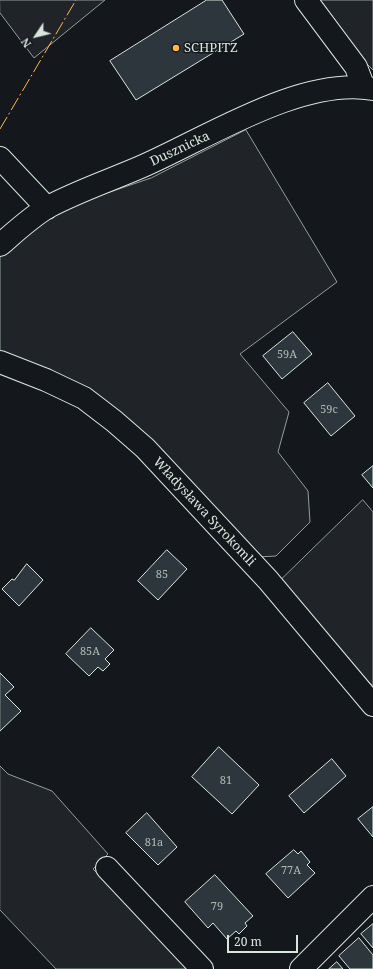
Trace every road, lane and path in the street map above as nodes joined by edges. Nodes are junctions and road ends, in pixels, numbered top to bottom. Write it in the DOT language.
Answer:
graph roads {
  1 [pos="306,0"];
  2 [pos="369,88"];
  3 [pos="0,158"];
  4 [pos="46,208"];
  5 [pos="0,245"];
  6 [pos="0,362"];
  7 [pos="373,705"];
  8 [pos="107,868"];
  9 [pos="373,897"];
  10 [pos="202,969"];
  11 [pos="301,969"];
  1 -- 2 [label="street"];
  2 -- 4 [label="street, Dusznicka"];
  3 -- 4 [label="street"];
  4 -- 5 [label="street, Dusznicka"];
  6 -- 7 [label="street, Władysława Syrokomli"];
  8 -- 10 [label="street"];
  9 -- 11 [label="street"];
}
